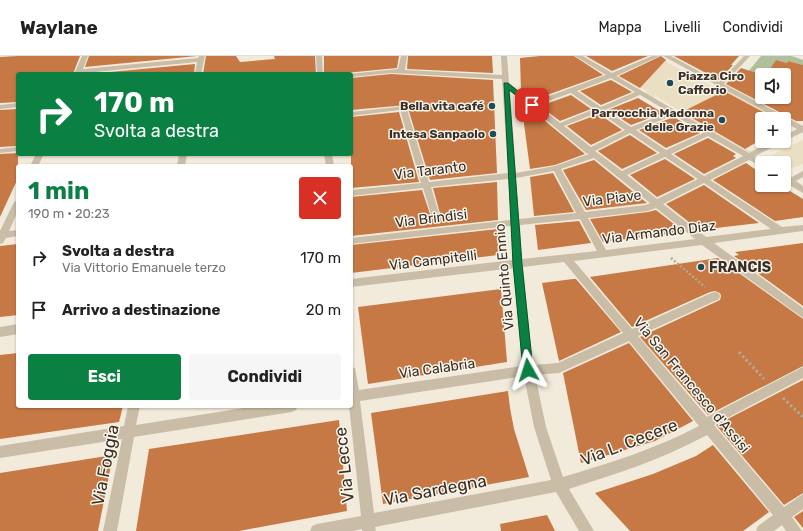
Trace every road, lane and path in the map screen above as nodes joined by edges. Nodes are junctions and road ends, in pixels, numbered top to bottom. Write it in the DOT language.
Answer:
graph roads {
  1 [pos="85,56"];
  2 [pos="319,56"];
  3 [pos="404,56"];
  4 [pos="504,56"];
  5 [pos="578,56"];
  6 [pos="657,56"];
  7 [pos="666,56"];
  8 [pos="747,56"];
  9 [pos="201,58"];
  10 [pos="77,72"];
  11 [pos="198,72"];
  12 [pos="320,72"];
  13 [pos="401,72"];
  14 [pos="353,75"];
  15 [pos="610,76"];
  16 [pos="505,81"];
  17 [pos="720,85"];
  18 [pos="571,90"];
  19 [pos="640,93"];
  20 [pos="16,105"];
  21 [pos="532,105"];
  22 [pos="0,107"];
  23 [pos="601,110"];
  24 [pos="771,112"];
  25 [pos="673,113"];
  26 [pos="353,114"];
  27 [pos="791,123"];
  28 [pos="559,126"];
  29 [pos="803,129"];
  30 [pos="631,130"];
  31 [pos="708,133"];
  32 [pos="791,135"];
  33 [pos="765,148"];
  34 [pos="16,149"];
  35 [pos="0,151"];
  36 [pos="592,153"];
  37 [pos="666,153"];
  38 [pos="749,156"];
  39 [pos="755,160"];
  40 [pos="556,168"];
  41 [pos="803,174"];
  42 [pos="512,175"];
  43 [pos="621,175"];
  44 [pos="703,178"];
  45 [pos="791,178"];
  46 [pos="791,182"];
  47 [pos="426,184"];
  48 [pos="803,190"];
  49 [pos="353,193"];
  50 [pos="656,203"];
  51 [pos="16,206"];
  52 [pos="582,215"];
  53 [pos="436,217"];
  54 [pos="515,222"];
  55 [pos="803,228"];
  56 [pos="781,231"];
  57 [pos="16,233"];
  58 [pos="1,237"];
  59 [pos="353,241"];
  60 [pos="704,241"];
  61 [pos="658,247"];
  62 [pos="604,254"];
  63 [pos="566,258"];
  64 [pos="518,264"];
  65 [pos="353,283"];
  66 [pos="715,296"];
  67 [pos="803,314"];
  68 [pos="16,329"];
  69 [pos="0,332"];
  70 [pos="631,336"];
  71 [pos="528,370"];
  72 [pos="803,372"];
  73 [pos="353,396"];
  74 [pos="353,404"];
  75 [pos="134,408"];
  76 [pos="279,408"];
  77 [pos="707,426"];
  78 [pos="129,432"];
  79 [pos="0,452"];
  80 [pos="559,485"];
  81 [pos="803,501"];
  82 [pos="782,517"];
  83 [pos="368,526"];
  84 [pos="110,531"];
  85 [pos="317,531"];
  86 [pos="587,531"];
  87 [pos="763,531"];
  88 [pos="794,531"];
  1 -- 10 [label="street"];
  2 -- 12 [label="street"];
  3 -- 13 [label="street"];
  4 -- 16 [label="street, Via Quinto Ennio"];
  5 -- 15 [label="street"];
  6 -- 15 [label="street"];
  7 -- 17 [label="street"];
  8 -- 17 [label="street"];
  9 -- 10 [label="street"];
  9 -- 11 [label="street"];
  13 -- 14 [label="street"];
  13 -- 16 [label="street"];
  15 -- 18 [label="street"];
  15 -- 19 [label="street"];
  16 -- 21 [label="street"];
  16 -- 42 [label="street, Via Quinto Ennio"];
  17 -- 24 [label="street"];
  18 -- 21 [label="street"];
  18 -- 23 [label="street"];
  19 -- 23 [label="street"];
  19 -- 25 [label="street"];
  20 -- 22 [label="street"];
  21 -- 28 [label="street"];
  23 -- 28 [label="street"];
  23 -- 30 [label="street"];
  25 -- 30 [label="street, Via Taranto"];
  25 -- 31 [label="street"];
  26 -- 47 [label="street"];
  27 -- 29 [label="street"];
  28 -- 36 [label="street"];
  29 -- 32 [label="street"];
  30 -- 36 [label="street, Via Taranto"];
  30 -- 37 [label="street"];
  31 -- 37 [label="street"];
  31 -- 38 [label="street"];
  33 -- 38 [label="street, Via Piave"];
  34 -- 35 [label="street"];
  36 -- 40 [label="street, Via Taranto"];
  36 -- 43 [label="street"];
  37 -- 43 [label="street"];
  37 -- 44 [label="street"];
  38 -- 39 [label="street"];
  38 -- 44 [label="street, Via Piave"];
  40 -- 42 [label="street, Via Taranto"];
  40 -- 52 [label="street"];
  41 -- 45 [label="street"];
  42 -- 47 [label="street, Via Taranto"];
  42 -- 54 [label="street, Via Quinto Ennio"];
  43 -- 50 [label="street"];
  44 -- 50 [label="street, Via Piave"];
  44 -- 56 [label="street"];
  46 -- 48 [label="street"];
  47 -- 49 [label="street, Via Taranto"];
  47 -- 53 [label="street"];
  50 -- 52 [label="street, Via Piave"];
  50 -- 60 [label="street"];
  51 -- 58 [label="street"];
  52 -- 54 [label="street, Via Piave"];
  52 -- 62 [label="street"];
  54 -- 59 [label="street, Via Brindisi"];
  54 -- 64 [label="street, Via Quinto Ennio"];
  55 -- 56 [label="street, Via Armando Diaz"];
  56 -- 60 [label="street, Via Armando Diaz"];
  57 -- 58 [label="street"];
  60 -- 61 [label="street, Via Armando Diaz"];
  60 -- 67 [label="street"];
  61 -- 62 [label="street, Via Armando Diaz"];
  61 -- 66 [label="path"];
  62 -- 63 [label="street, Via Armando Diaz"];
  63 -- 64 [label="street, Via Armando Diaz"];
  63 -- 70 [label="street, Via San Francesco d'Assisi"];
  64 -- 65 [label="street, Via Campitelli"];
  64 -- 71 [label="street, Via Quinto Ennio"];
  66 -- 70 [label="street, Via Calabria"];
  68 -- 69 [label="street"];
  70 -- 71 [label="street, Via Calabria"];
  70 -- 77 [label="street, Via San Francesco d'Assisi"];
  71 -- 73 [label="street, Via Calabria"];
  71 -- 80 [label="street, Via Quinto Ennio"];
  72 -- 77 [label="street, Via L. Cecere"];
  74 -- 83 [label="street, Via Lecce"];
  75 -- 78 [label="street, Via Foggia"];
  76 -- 78 [label="street"];
  77 -- 80 [label="street, Via L. Cecere"];
  77 -- 82 [label="street, Via San Francesco d'Assisi"];
  78 -- 79 [label="street"];
  78 -- 84 [label="street, Via Foggia"];
  80 -- 83 [label="street, Via Sardegna"];
  80 -- 86 [label="street, Via Quinto Ennio"];
  81 -- 82 [label="street"];
  82 -- 87 [label="street"];
  82 -- 88 [label="street, Via San Francesco d'Assisi"];
  83 -- 85 [label="street, Via Sardegna"];
}
